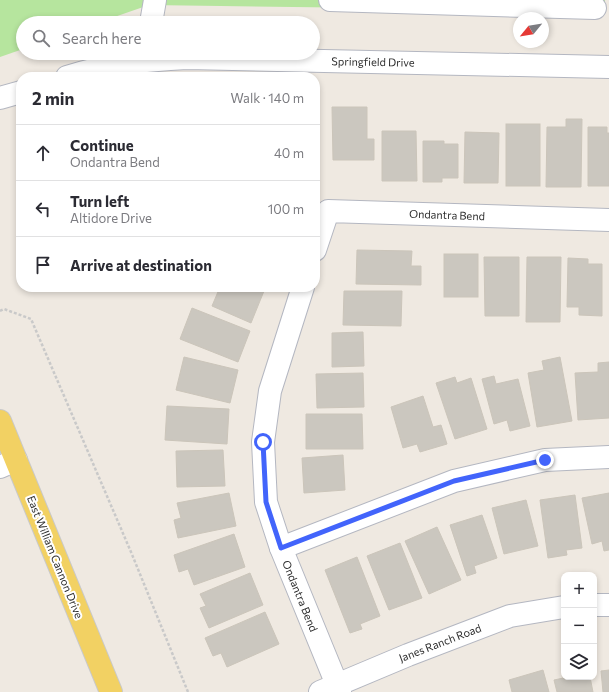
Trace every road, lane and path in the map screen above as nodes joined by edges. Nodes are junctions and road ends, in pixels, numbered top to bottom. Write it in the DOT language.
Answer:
graph roads {
  1 [pos="155,0"];
  2 [pos="330,0"];
  3 [pos="432,2"];
  4 [pos="493,3"];
  5 [pos="595,8"];
  6 [pos="152,16"];
  7 [pos="133,60"];
  8 [pos="281,60"];
  9 [pos="609,67"];
  10 [pos="87,72"];
  11 [pos="16,93"];
  12 [pos="0,98"];
  13 [pos="609,220"];
  14 [pos="320,235"];
  15 [pos="301,292"];
  16 [pos="0,310"];
  17 [pos="0,421"];
  18 [pos="609,457"];
  19 [pos="8,463"];
  20 [pos="281,548"];
  21 [pos="609,605"];
  22 [pos="597,606"];
  23 [pos="561,608"];
  24 [pos="332,690"];
  25 [pos="111,692"];
  26 [pos="188,692"];
  1 -- 6 [label="street"];
  2 -- 3 [label="street"];
  3 -- 4 [label="street"];
  4 -- 5 [label="street"];
  7 -- 10 [label="street, Springfield Drive"];
  8 -- 9 [label="street, Springfield Drive"];
  11 -- 12 [label="street"];
  13 -- 14 [label="street, Ondantra Bend"];
  15 -- 20 [label="street, Ondantra Bend"];
  16 -- 26 [label="path"];
  17 -- 19 [label="main road, East William Cannon Drive"];
  18 -- 20 [label="street"];
  19 -- 25 [label="main road, East William Cannon Drive"];
  20 -- 24 [label="street, Ondantra Bend"];
  21 -- 22 [label="street"];
  23 -- 24 [label="street, Janes Ranch Road"];
}
